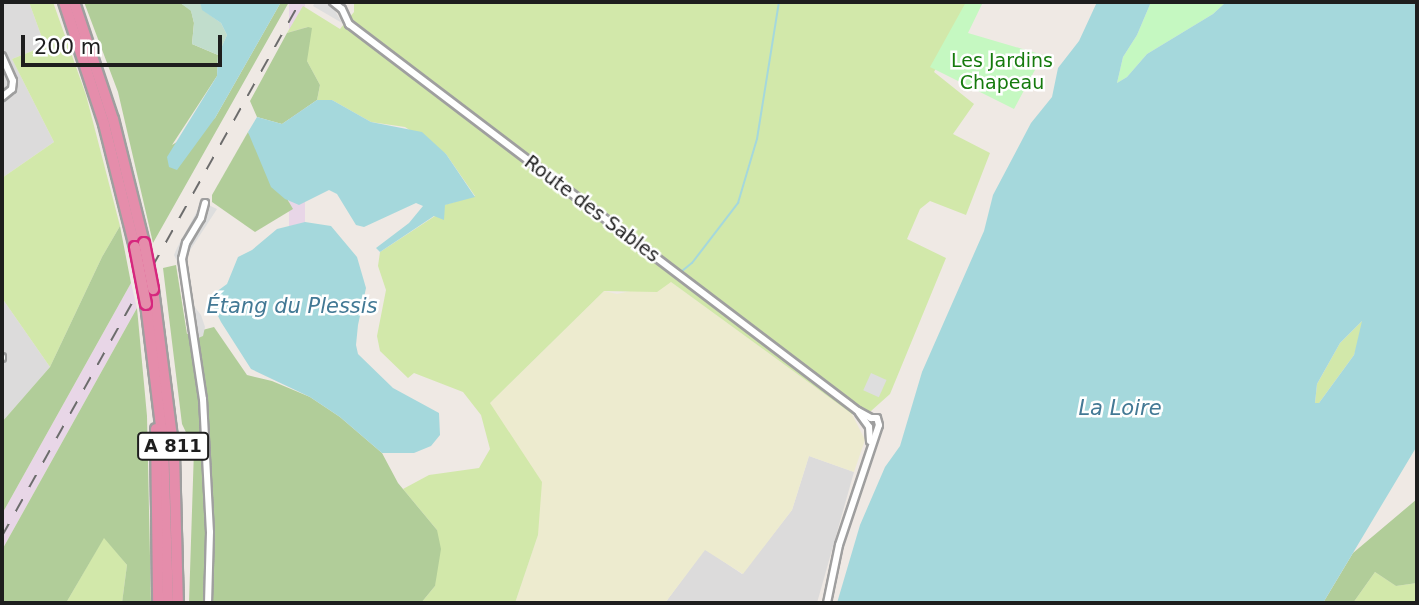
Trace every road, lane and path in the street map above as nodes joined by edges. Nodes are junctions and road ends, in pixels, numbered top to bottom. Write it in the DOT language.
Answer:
graph roads {
  1 [pos="64,2"];
  2 [pos="74,2"];
  3 [pos="333,2"];
  4 [pos="347,2"];
  5 [pos="342,9"];
  6 [pos="2,56"];
  7 [pos="2,97"];
  8 [pos="205,204"];
  9 [pos="140,245"];
  10 [pos="161,421"];
  11 [pos="158,603"];
  12 [pos="168,603"];
  13 [pos="178,603"];
  14 [pos="208,603"];
  15 [pos="827,603"];
  1 -- 9 [label="highway, A 811"];
  2 -- 9 [label="highway, A 811"];
  3 -- 5 [label="street, Route des Sables"];
  4 -- 5 [label="street"];
  5 -- 15 [label="street, Route des Sables"];
  6 -- 7 [label="street"];
  8 -- 14 [label="street"];
  9 -- 10 [label="highway, A 811, bridge"];
  9 -- 13 [label="highway, A 811, bridge"];
  10 -- 11 [label="highway"];
  10 -- 12 [label="highway, A 811"];
}
